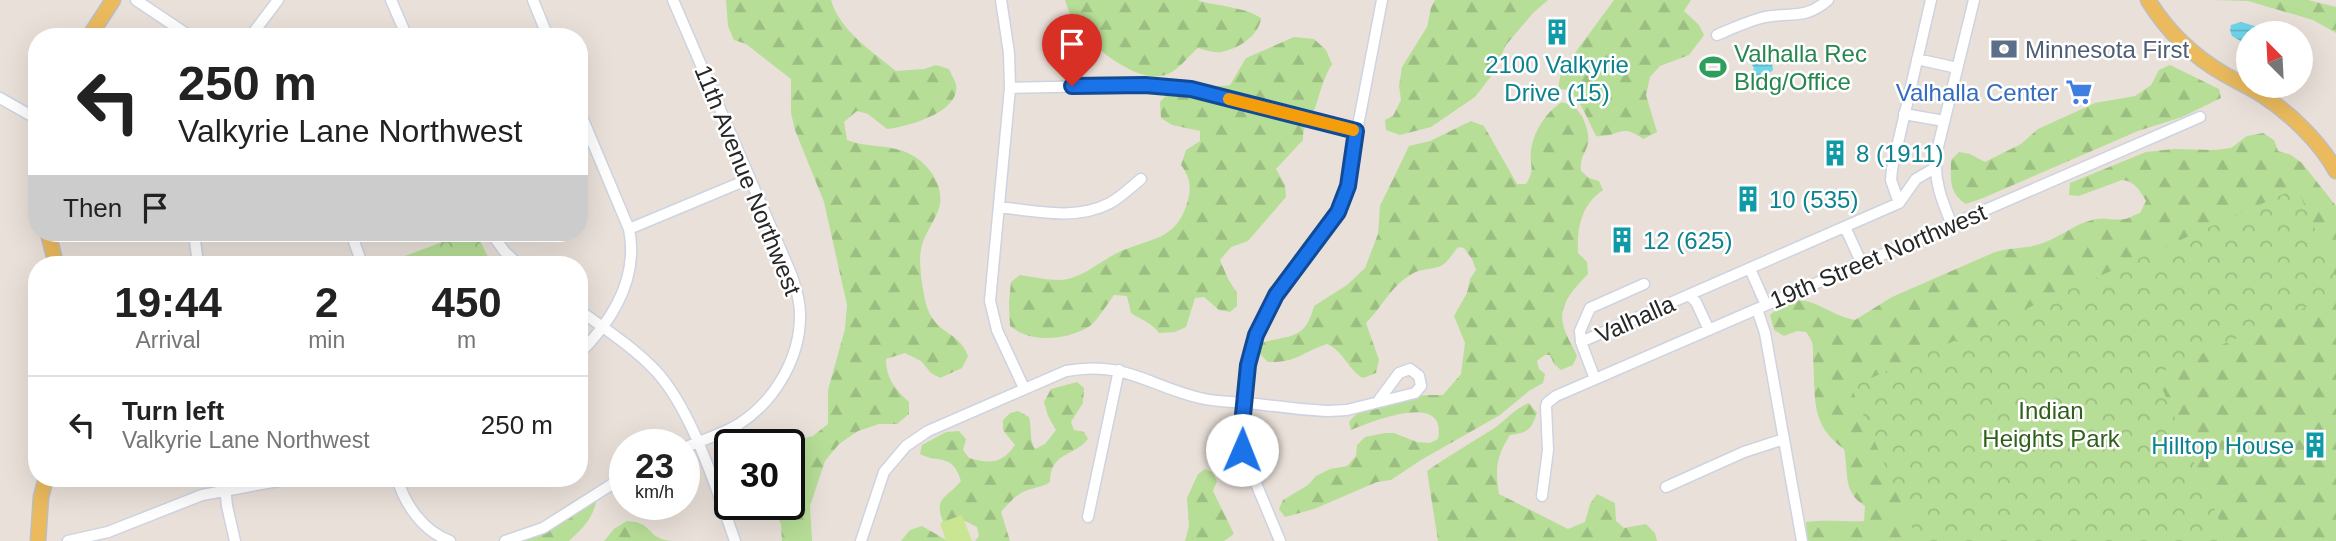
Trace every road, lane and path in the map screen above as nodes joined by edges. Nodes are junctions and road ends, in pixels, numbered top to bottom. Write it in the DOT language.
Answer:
graph roads {
  1 [pos="113,0"];
  2 [pos="136,0"];
  3 [pos="278,0"];
  4 [pos="391,0"];
  5 [pos="533,0"];
  6 [pos="673,0"];
  7 [pos="1001,0"];
  8 [pos="1382,0"];
  9 [pos="1828,0"];
  10 [pos="1931,0"];
  11 [pos="1974,0"];
  12 [pos="2148,0"];
  13 [pos="95,28"];
  14 [pos="178,28"];
  15 [pos="257,28"];
  16 [pos="403,28"];
  17 [pos="544,28"];
  18 [pos="1717,35"];
  19 [pos="1917,59"];
  20 [pos="1957,68"];
  21 [pos="1010,88"];
  22 [pos="0,98"];
  23 [pos="28,114"];
  24 [pos="1904,114"];
  25 [pos="2200,117"];
  26 [pos="1944,121"];
  27 [pos="588,131"];
  28 [pos="1356,131"];
  29 [pos="1935,168"];
  30 [pos="2336,171"];
  31 [pos="749,178"];
  32 [pos="1141,179"];
  33 [pos="1899,203"];
  34 [pos="999,206"];
  35 [pos="1952,225"];
  36 [pos="1845,227"];
  37 [pos="629,229"];
  38 [pos="498,242"];
  39 [pos="509,256"];
  40 [pos="1861,264"];
  41 [pos="1750,269"];
  42 [pos="1644,284"];
  43 [pos="1689,295"];
  44 [pos="1762,307"];
  45 [pos="588,316"];
  46 [pos="603,327"];
  47 [pos="1709,330"];
  48 [pos="1581,342"];
  49 [pos="588,344"];
  50 [pos="1119,370"];
  51 [pos="1595,379"];
  52 [pos="1024,388"];
  53 [pos="1379,400"];
  54 [pos="1244,403"];
  55 [pos="691,429"];
  56 [pos="1784,439"];
  57 [pos="700,441"];
  58 [pos="700,450"];
  59 [pos="609,486"];
  60 [pos="44,487"];
  61 [pos="225,487"];
  62 [pos="242,487"];
  63 [pos="401,487"];
  64 [pos="1667,487"];
  65 [pos="225,490"];
  66 [pos="1542,496"];
  67 [pos="1088,517"];
  68 [pos="38,541"];
  69 [pos="68,541"];
  70 [pos="234,541"];
  71 [pos="450,541"];
  72 [pos="505,541"];
  73 [pos="735,541"];
  74 [pos="861,541"];
  75 [pos="1280,541"];
  76 [pos="1802,541"];
  1 -- 13 [label="main road"];
  2 -- 14 [label="street"];
  3 -- 15 [label="street"];
  4 -- 16 [label="street"];
  5 -- 17 [label="street"];
  6 -- 31 [label="street, 11th Avenue Northwest"];
  7 -- 21 [label="street"];
  8 -- 28 [label="street"];
  9 -- 18 [label="street"];
  10 -- 19 [label="street"];
  11 -- 20 [label="street"];
  12 -- 30 [label="main road"];
  19 -- 20 [label="street"];
  19 -- 24 [label="street"];
  20 -- 26 [label="street"];
  21 -- 28 [label="street"];
  21 -- 34 [label="street"];
  22 -- 23 [label="street"];
  24 -- 26 [label="street"];
  24 -- 33 [label="street"];
  25 -- 35 [label="street, 19th Street Northwest"];
  26 -- 29 [label="street"];
  27 -- 37 [label="street"];
  28 -- 54 [label="street"];
  29 -- 33 [label="street, Valhalla"];
  29 -- 35 [label="street"];
  31 -- 37 [label="street"];
  31 -- 57 [label="street, 11th Avenue Northwest"];
  32 -- 34 [label="street"];
  33 -- 36 [label="street, Valhalla"];
  34 -- 52 [label="street"];
  35 -- 40 [label="street, 19th Street Northwest"];
  36 -- 40 [label="street"];
  36 -- 41 [label="street, Valhalla"];
  37 -- 46 [label="street"];
  38 -- 39 [label="street"];
  40 -- 44 [label="street, 19th Street Northwest"];
  41 -- 43 [label="street, Valhalla"];
  41 -- 44 [label="street"];
  42 -- 48 [label="street, Valhalla"];
  43 -- 47 [label="street, Valhalla"];
  43 -- 48 [label="street, Valhalla"];
  44 -- 47 [label="street, 19th Street Northwest"];
  44 -- 56 [label="street"];
  45 -- 46 [label="street"];
  46 -- 49 [label="street"];
  46 -- 55 [label="street"];
  47 -- 51 [label="street, 19th Street Northwest"];
  48 -- 51 [label="street, Valhalla"];
  50 -- 52 [label="street"];
  50 -- 54 [label="street"];
  50 -- 67 [label="street"];
  51 -- 66 [label="street, 19th Street Northwest"];
  52 -- 74 [label="street"];
  53 -- 54 [label="street"];
  54 -- 75 [label="street"];
  56 -- 64 [label="street"];
  56 -- 76 [label="street"];
  58 -- 73 [label="street"];
  59 -- 72 [label="street"];
  60 -- 68 [label="main road"];
  61 -- 65 [label="street"];
  62 -- 65 [label="street"];
  63 -- 71 [label="street"];
  65 -- 69 [label="street"];
  65 -- 70 [label="street"];
}
